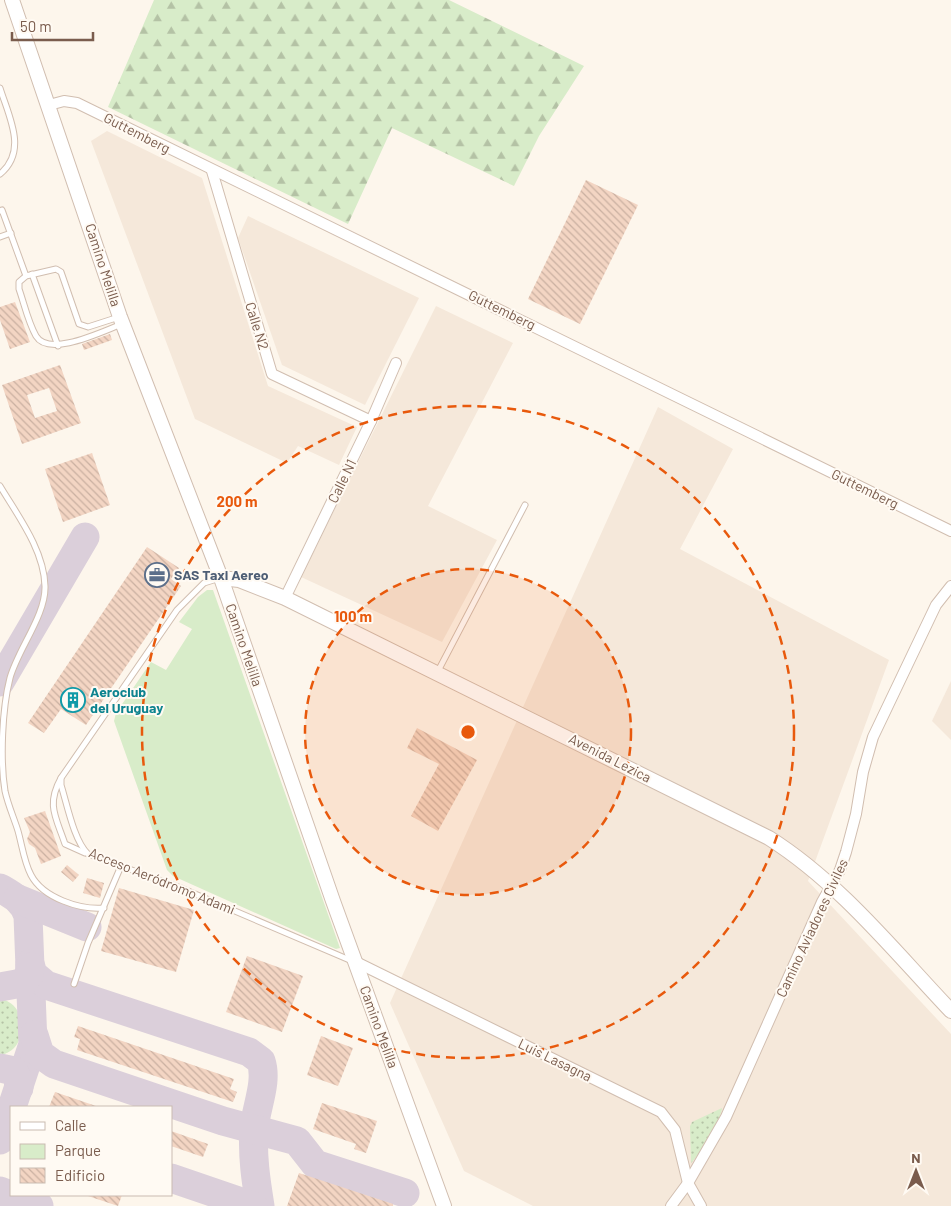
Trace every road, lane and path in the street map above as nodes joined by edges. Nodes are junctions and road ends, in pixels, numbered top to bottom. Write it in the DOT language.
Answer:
graph roads {
  1 [pos="12,0"];
  2 [pos="0,88"];
  3 [pos="49,105"];
  4 [pos="212,171"];
  5 [pos="0,174"];
  6 [pos="0,211"];
  7 [pos="11,233"];
  8 [pos="0,237"];
  9 [pos="29,275"];
  10 [pos="121,320"];
  11 [pos="88,327"];
  12 [pos="90,336"];
  13 [pos="58,346"];
  14 [pos="396,363"];
  15 [pos="371,421"];
  16 [pos="0,486"];
  17 [pos="525,506"];
  18 [pos="951,531"];
  19 [pos="221,578"];
  20 [pos="951,586"];
  21 [pos="285,598"];
  22 [pos="437,673"];
  23 [pos="61,778"];
  24 [pos="88,854"];
  25 [pos="121,866"];
  26 [pos="832,886"];
  27 [pos="104,908"];
  28 [pos="356,962"];
  29 [pos="74,984"];
  30 [pos="951,1011"];
  31 [pos="688,1183"];
  32 [pos="444,1206"];
  33 [pos="671,1206"];
  34 [pos="700,1206"];
  1 -- 3 [label="street, Camino Melilla"];
  2 -- 5 [label="lane"];
  3 -- 4 [label="street, Guttemberg"];
  3 -- 10 [label="street, Camino Melilla"];
  4 -- 15 [label="street, Calle N2"];
  4 -- 18 [label="street, Guttemberg"];
  6 -- 7 [label="lane"];
  7 -- 8 [label="lane"];
  7 -- 9 [label="lane"];
  9 -- 11 [label="lane"];
  9 -- 13 [label="lane"];
  9 -- 13 [label="lane"];
  10 -- 11 [label="lane"];
  10 -- 12 [label="lane"];
  10 -- 19 [label="street, Camino Melilla"];
  11 -- 12 [label="lane"];
  12 -- 13 [label="lane"];
  14 -- 15 [label="street, Calle N1"];
  15 -- 21 [label="street, Calle N1"];
  16 -- 27 [label="lane"];
  17 -- 22 [label="lane"];
  19 -- 21 [label="street, Avenida Lezica"];
  19 -- 23 [label="lane"];
  19 -- 28 [label="street, Camino Melilla"];
  20 -- 26 [label="street, Camino Aviadores Civiles"];
  21 -- 22 [label="street, Avenida Lezica"];
  22 -- 26 [label="street, Avenida Lezica"];
  23 -- 24 [label="lane, Acceso Aeródromo Adami"];
  23 -- 24 [label="lane"];
  24 -- 25 [label="lane, Acceso Aeródromo Adami"];
  25 -- 27 [label="lane"];
  25 -- 28 [label="lane, Acceso Aeródromo Adami"];
  26 -- 30 [label="street, Avenida Lezica"];
  26 -- 31 [label="street, Camino Aviadores Civiles"];
  27 -- 29 [label="lane"];
  28 -- 31 [label="street, Luis Lasagna"];
  28 -- 32 [label="street, Camino Melilla"];
  31 -- 33 [label="street, Camino Aviadores Civiles"];
  31 -- 34 [label="street, Luis Lasagna"];
}
